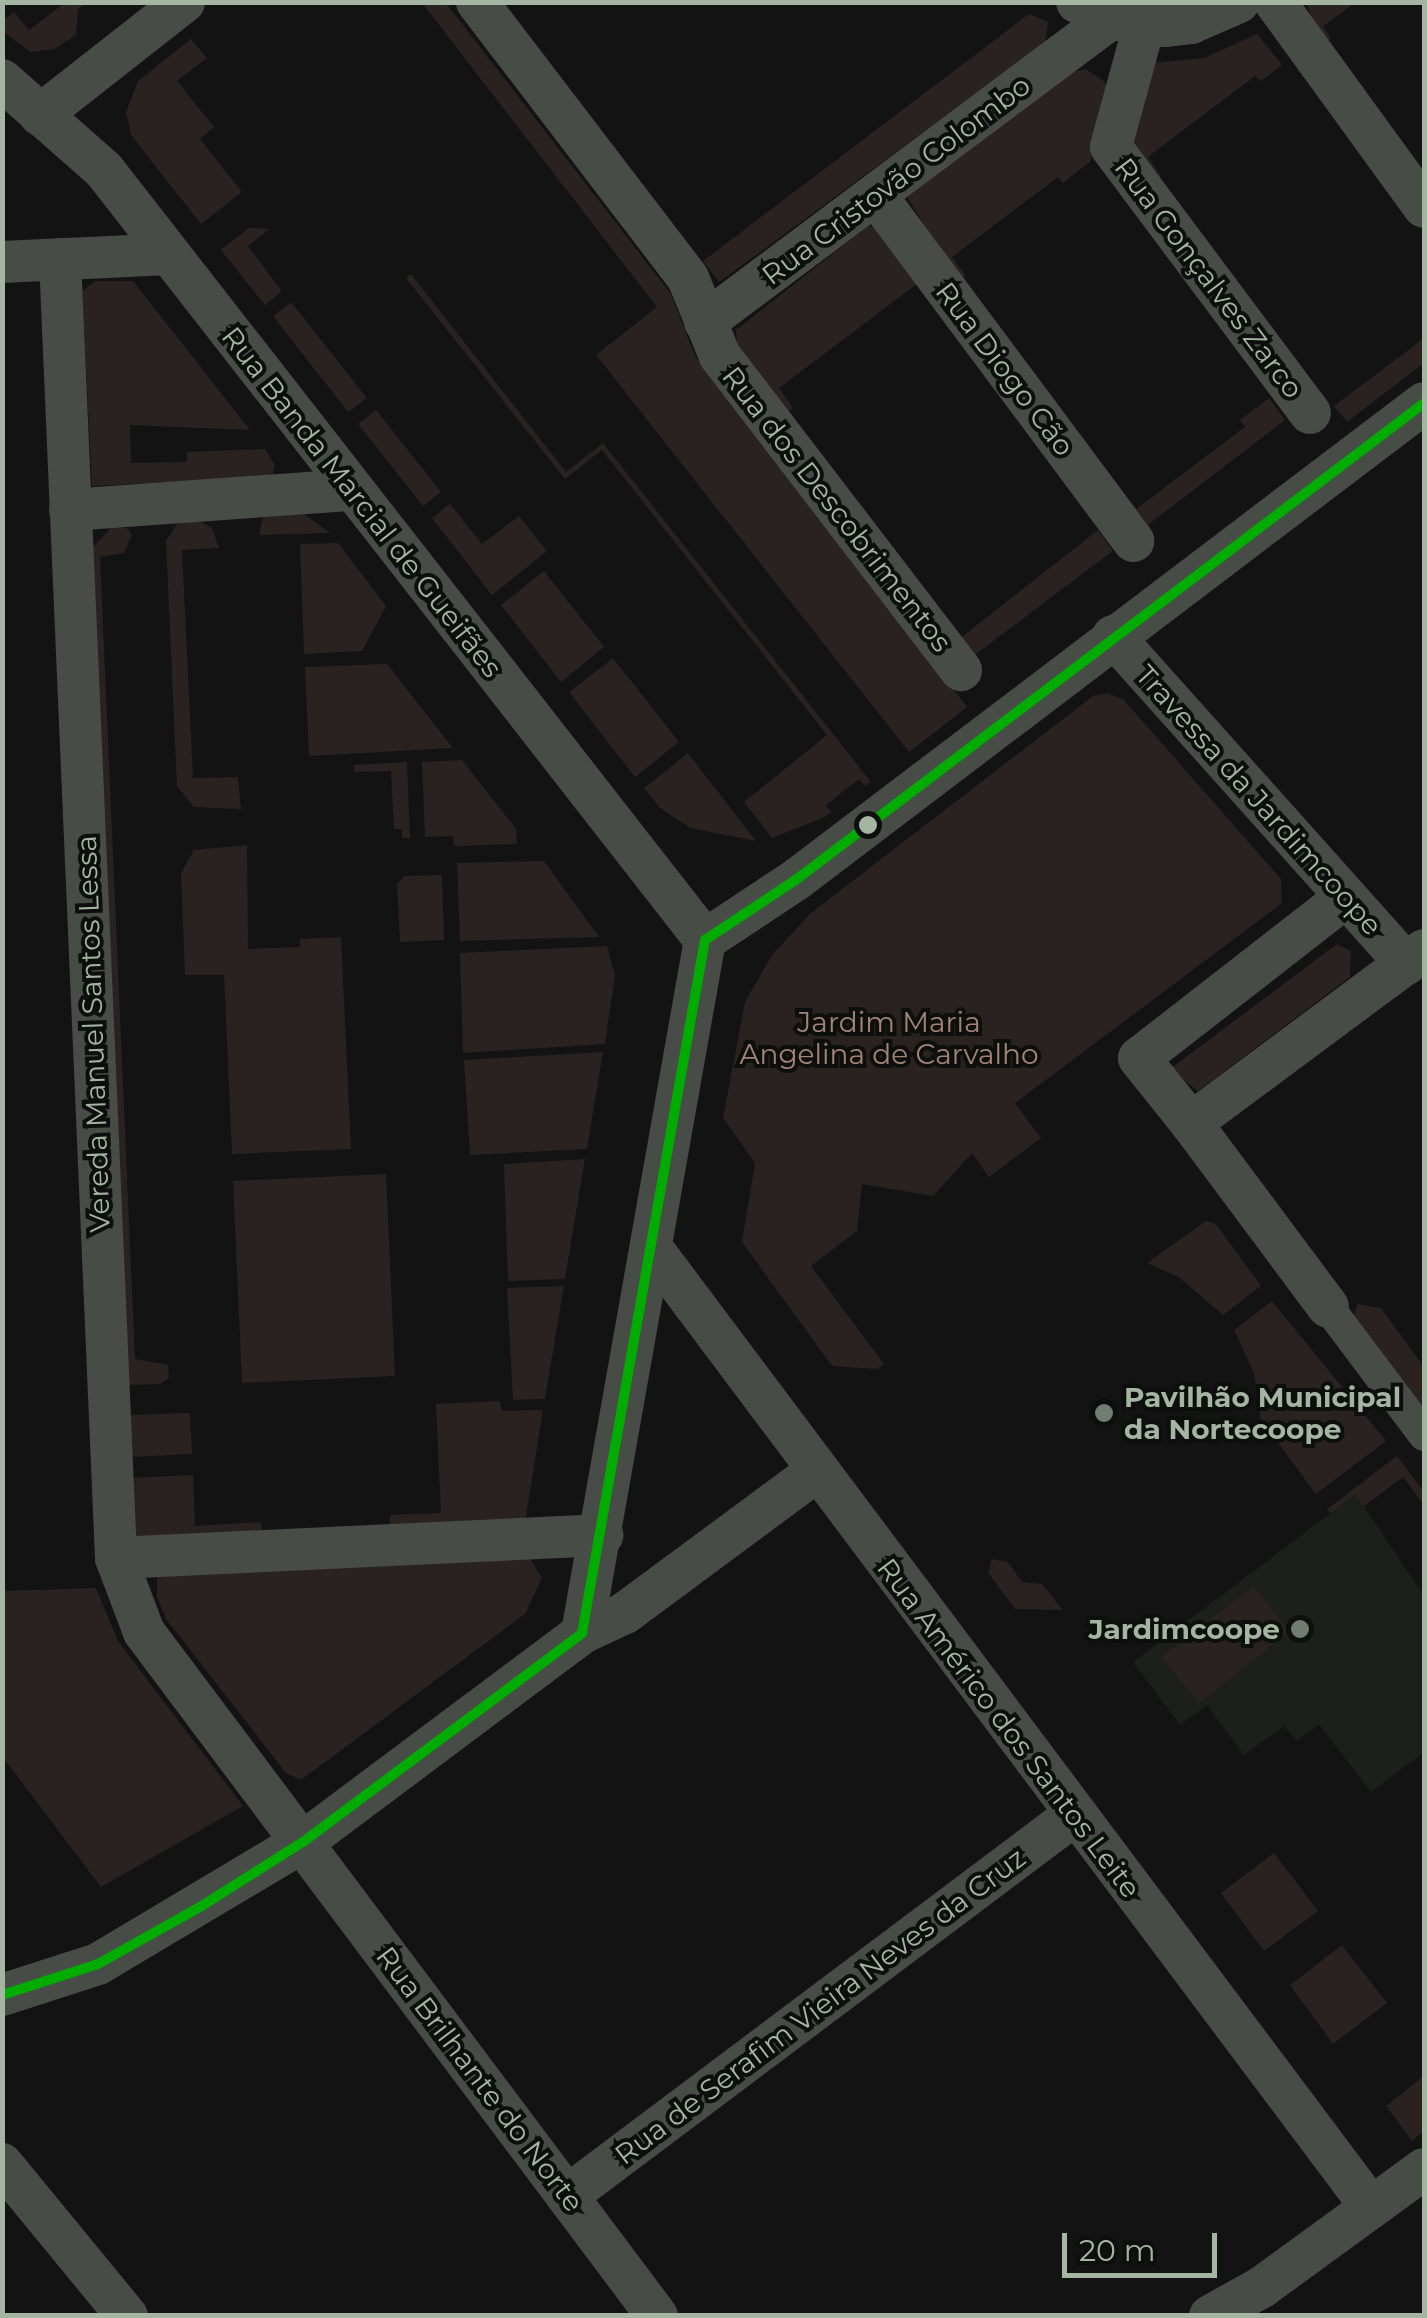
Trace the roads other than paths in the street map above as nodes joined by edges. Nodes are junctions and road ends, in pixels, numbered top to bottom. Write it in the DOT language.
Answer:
graph roads {
  1 [pos="184,2"];
  2 [pos="477,2"];
  3 [pos="1239,2"];
  4 [pos="1274,2"];
  5 [pos="1105,21"];
  6 [pos="2,80"];
  7 [pos="40,115"];
  8 [pos="878,197"];
  9 [pos="1424,207"];
  10 [pos="169,254"];
  11 [pos="60,259"];
  12 [pos="2,262"];
  13 [pos="706,322"];
  14 [pos="1424,402"];
  15 [pos="1310,413"];
  16 [pos="352,490"];
  17 [pos="70,510"];
  18 [pos="1133,541"];
  19 [pos="1113,636"];
  20 [pos="961,670"];
  21 [pos="1346,897"];
  22 [pos="705,940"];
  23 [pos="1415,957"];
  24 [pos="1191,1124"];
  25 [pos="651,1247"];
  26 [pos="1328,1307"];
  27 [pos="1424,1435"];
  28 [pos="817,1471"];
  29 [pos="602,1535"];
  30 [pos="116,1558"];
  31 [pos="582,1633"];
  32 [pos="1073,1816"];
  33 [pos="302,1842"];
  34 [pos="2,1994"];
  35 [pos="2,2164"];
  36 [pos="1424,2169"];
  37 [pos="568,2196"];
  38 [pos="1371,2207"];
  39 [pos="127,2316"];
  40 [pos="657,2316"];
  41 [pos="1210,2316"];
  1 -- 7 [label="street"];
  2 -- 13 [label="street, Rua dos Descobrimentos"];
  3 -- 5 [label="street"];
  4 -- 9 [label="street"];
  5 -- 8 [label="street, Rua Cristovão Colombo"];
  5 -- 15 [label="street, Rua Gonçalves Zarco"];
  6 -- 7 [label="street, Rua Banda Marcial de Gueifães"];
  7 -- 10 [label="street, Rua Banda Marcial de Gueifães"];
  8 -- 13 [label="street, Rua Cristovão Colombo"];
  8 -- 18 [label="street, Rua Diogo Cão"];
  10 -- 11 [label="street"];
  10 -- 16 [label="street, Rua Banda Marcial de Gueifães"];
  11 -- 12 [label="street"];
  11 -- 17 [label="street, Vereda Manuel Santos Lessa"];
  13 -- 20 [label="street, Rua dos Descobrimentos"];
  14 -- 19 [label="street"];
  16 -- 17 [label="street"];
  16 -- 22 [label="street, Rua Banda Marcial de Gueifães"];
  17 -- 30 [label="street, Vereda Manuel Santos Lessa"];
  19 -- 21 [label="street, Travessa da Jardimcoope"];
  19 -- 22 [label="street"];
  21 -- 23 [label="street, Travessa da Jardimcoope"];
  21 -- 24 [label="street"];
  22 -- 25 [label="street"];
  23 -- 24 [label="street"];
  24 -- 26 [label="street"];
  25 -- 28 [label="street, Rua Américo dos Santos Leite"];
  25 -- 29 [label="street"];
  26 -- 27 [label="street"];
  28 -- 31 [label="street"];
  28 -- 32 [label="street, Rua Américo dos Santos Leite"];
  29 -- 30 [label="street"];
  29 -- 31 [label="street"];
  30 -- 33 [label="street, Vereda Manuel Santos Lessa"];
  31 -- 33 [label="street"];
  32 -- 37 [label="street, Rua de Serafim Vieira Neves da Cruz"];
  32 -- 38 [label="street, Rua Américo dos Santos Leite"];
  33 -- 34 [label="street"];
  33 -- 37 [label="street, Rua Brilhante do Norte"];
  35 -- 39 [label="street"];
  36 -- 38 [label="street"];
  37 -- 40 [label="street, Rua Brilhante do Norte"];
  38 -- 41 [label="street"];
}
